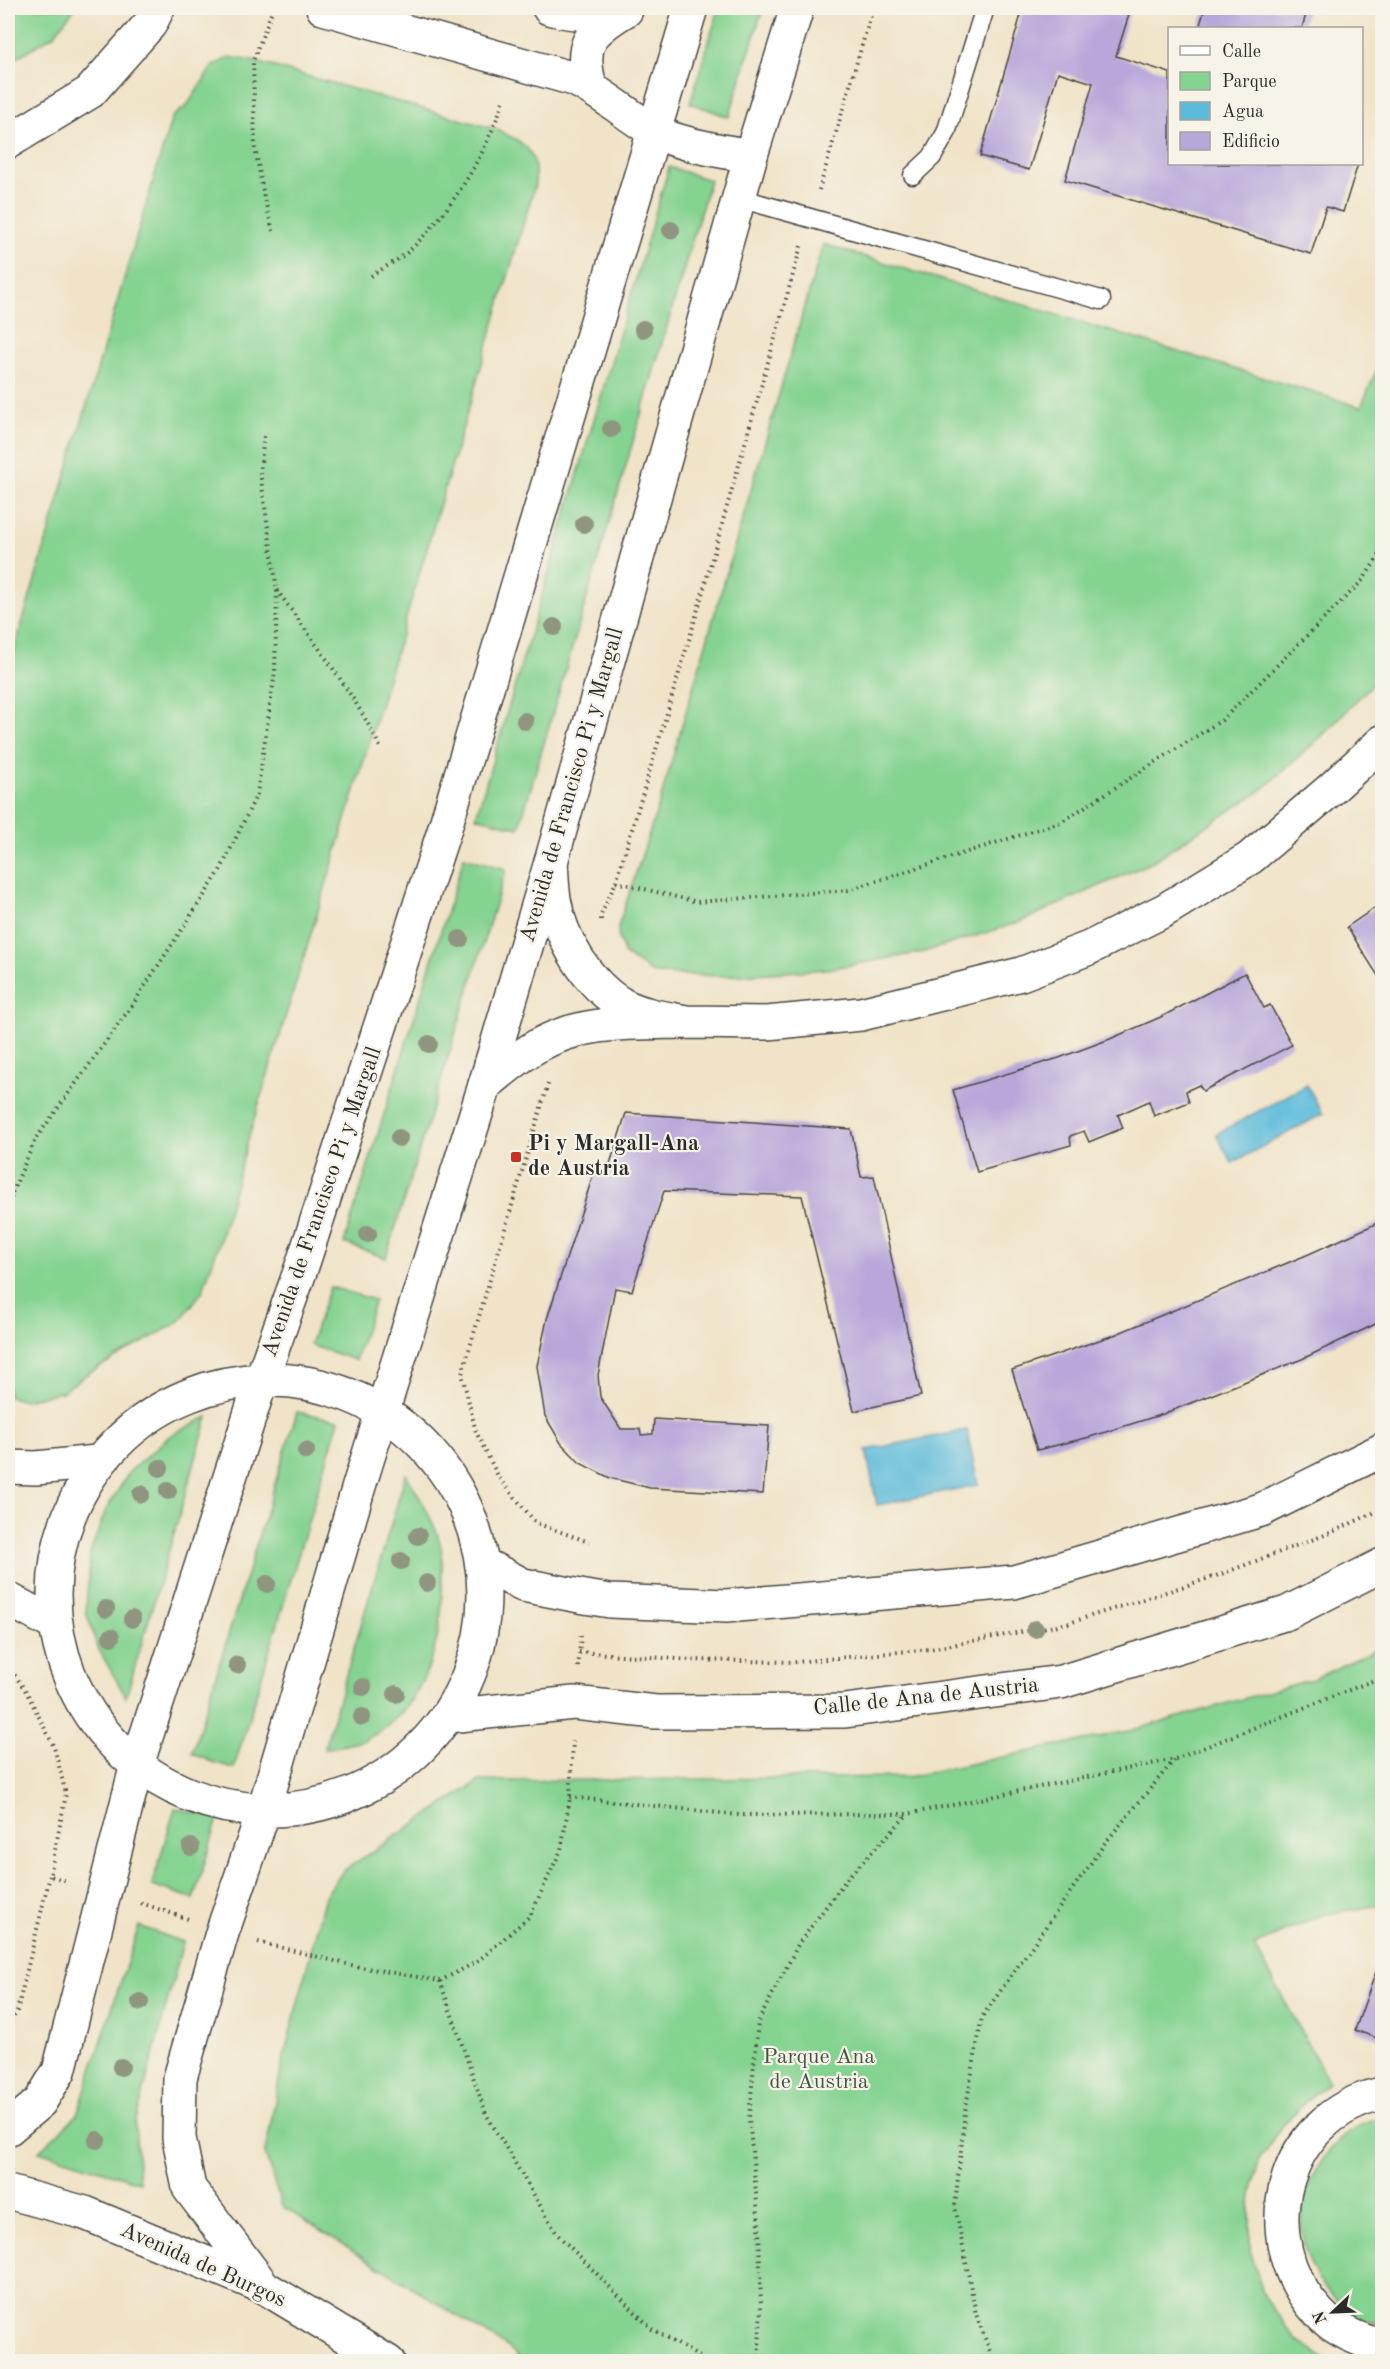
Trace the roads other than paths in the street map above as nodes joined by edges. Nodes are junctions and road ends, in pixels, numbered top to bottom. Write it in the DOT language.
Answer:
graph roads {
  1 [pos="178,8"];
  2 [pos="323,8"];
  3 [pos="549,8"];
  4 [pos="691,8"];
  5 [pos="797,8"];
  6 [pos="985,8"];
  7 [pos="630,9"];
  8 [pos="154,16"];
  9 [pos="590,87"];
  10 [pos="655,131"];
  11 [pos="8,142"];
  12 [pos="751,155"];
  13 [pos="913,174"];
  14 [pos="739,198"];
  15 [pos="1101,300"];
  16 [pos="1383,742"];
  17 [pos="551,862"];
  18 [pos="686,1022"];
  19 [pos="485,1085"];
  20 [pos="262,1378"];
  21 [pos="384,1411"];
  22 [pos="1383,1450"];
  23 [pos="97,1462"];
  24 [pos="8,1467"];
  25 [pos="483,1564"];
  26 [pos="1383,1565"];
  27 [pos="8,1599"];
  28 [pos="54,1624"];
  29 [pos="449,1716"];
  30 [pos="136,1768"];
  31 [pos="263,1813"];
  32 [pos="1383,2094"];
  33 [pos="8,2129"];
  34 [pos="8,2192"];
  35 [pos="264,2287"];
  36 [pos="1383,2347"];
  37 [pos="388,2361"];
  1 -- 8 [label="street"];
  2 -- 9 [label="street"];
  3 -- 7 [label="street"];
  4 -- 10 [label="street, Avenida de Francisco Pi y Margall"];
  5 -- 12 [label="street, Avenida de Francisco Pi y Margall"];
  6 -- 13 [label="lane"];
  7 -- 9 [label="street"];
  8 -- 11 [label="street"];
  9 -- 10 [label="street"];
  10 -- 12 [label="street"];
  10 -- 20 [label="street, Avenida de Francisco Pi y Margall"];
  12 -- 14 [label="street, Avenida de Francisco Pi y Margall"];
  14 -- 15 [label="lane"];
  14 -- 17 [label="street, Avenida de Francisco Pi y Margall"];
  16 -- 18 [label="street"];
  17 -- 18 [label="street"];
  17 -- 19 [label="street, Avenida de Francisco Pi y Margall"];
  18 -- 19 [label="street"];
  19 -- 21 [label="street, Avenida de Francisco Pi y Margall"];
  20 -- 21 [label="street, Avenida de Francisco Pi y Margall"];
  20 -- 23 [label="street, Avenida de Francisco Pi y Margall"];
  20 -- 30 [label="street, Avenida de Francisco Pi y Margall"];
  21 -- 25 [label="street, Avenida de Francisco Pi y Margall"];
  21 -- 31 [label="street, Avenida de Francisco Pi y Margall"];
  22 -- 25 [label="street"];
  23 -- 24 [label="street"];
  23 -- 28 [label="street, Avenida de Francisco Pi y Margall"];
  25 -- 29 [label="street, Avenida de Francisco Pi y Margall"];
  26 -- 29 [label="street, Calle de Ana de Austria"];
  27 -- 28 [label="street"];
  28 -- 30 [label="street, Avenida de Francisco Pi y Margall"];
  29 -- 31 [label="street, Avenida de Francisco Pi y Margall"];
  30 -- 31 [label="street, Avenida de Francisco Pi y Margall"];
  30 -- 33 [label="street, Avenida de Francisco Pi y Margall"];
  31 -- 35 [label="street, Avenida de Francisco Pi y Margall"];
  32 -- 36 [label="street"];
  34 -- 35 [label="street, Avenida de Burgos"];
  35 -- 37 [label="street, Avenida de Burgos"];
}
